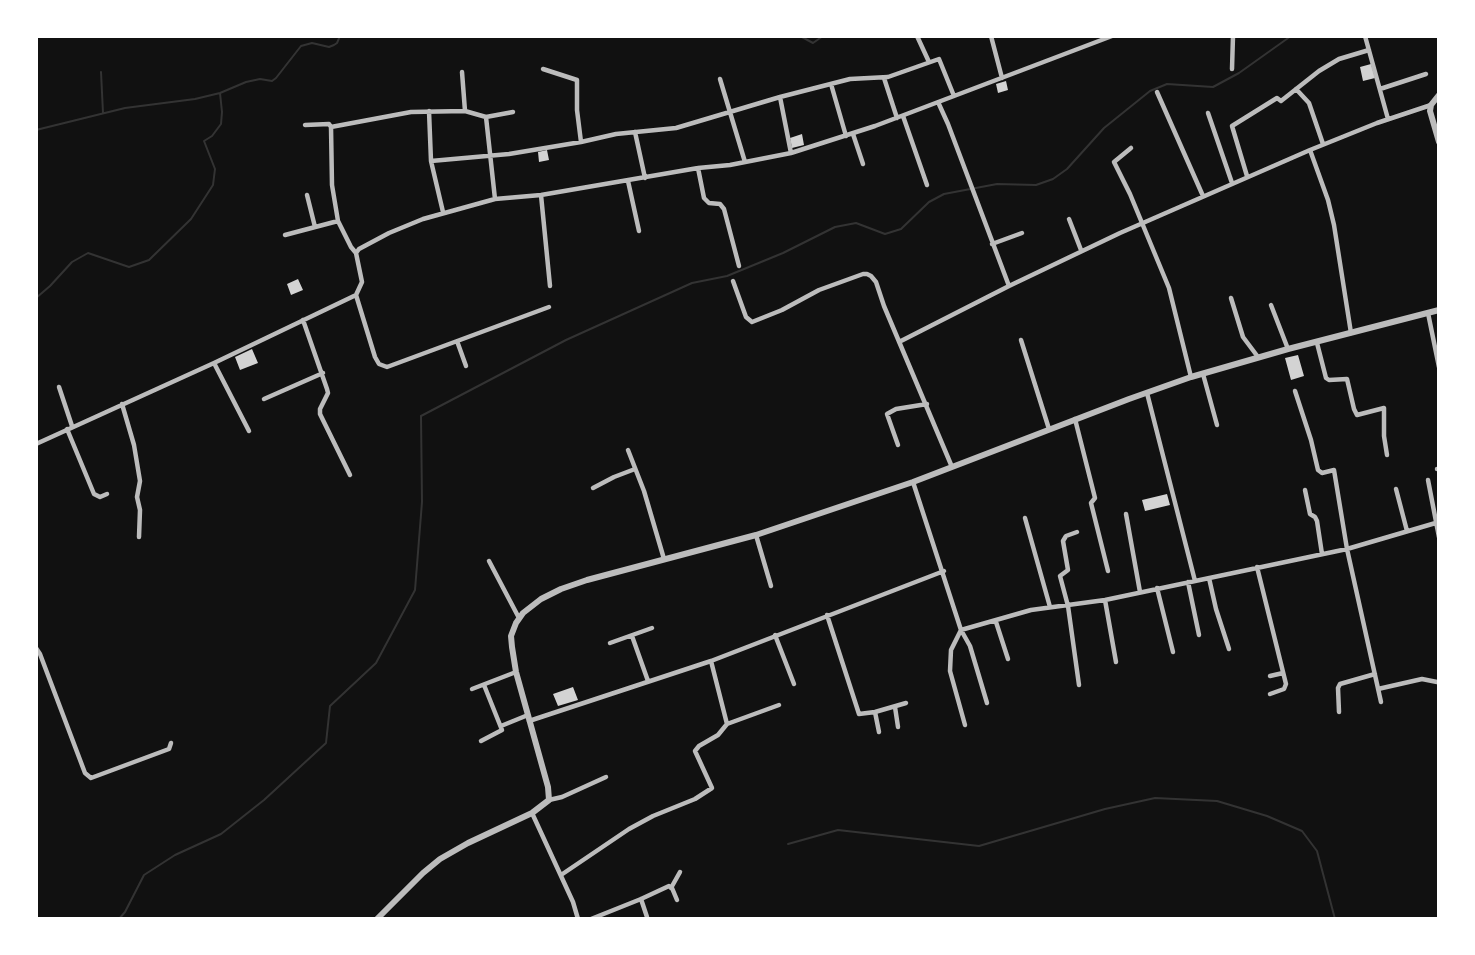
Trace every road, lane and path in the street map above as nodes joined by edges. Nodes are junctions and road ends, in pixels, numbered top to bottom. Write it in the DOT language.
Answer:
graph roads {
  1 [pos="917,36"];
  2 [pos="992,36"];
  3 [pos="1112,36"];
  4 [pos="1233,36"];
  5 [pos="1365,36"];
  6 [pos="1369,50"];
  7 [pos="929,62"];
  8 [pos="543,69"];
  9 [pos="1232,69"];
  10 [pos="462,72"];
  11 [pos="1426,74"];
  12 [pos="884,78"];
  13 [pos="1002,78"];
  14 [pos="720,79"];
  15 [pos="831,84"];
  16 [pos="1296,89"];
  17 [pos="1380,89"];
  18 [pos="1157,92"];
  19 [pos="1439,95"];
  20 [pos="954,96"];
  21 [pos="780,97"];
  22 [pos="938,102"];
  23 [pos="1431,105"];
  24 [pos="429,111"];
  25 [pos="465,111"];
  26 [pos="513,112"];
  27 [pos="731,112"];
  28 [pos="1208,113"];
  29 [pos="486,117"];
  30 [pos="900,117"];
  31 [pos="1388,119"];
  32 [pos="305,124"];
  33 [pos="331,127"];
  34 [pos="635,132"];
  35 [pos="854,134"];
  36 [pos="846,136"];
  37 [pos="581,142"];
  38 [pos="1439,142"];
  39 [pos="1323,144"];
  40 [pos="1131,148"];
  41 [pos="1310,150"];
  42 [pos="791,153"];
  43 [pos="489,156"];
  44 [pos="431,161"];
  45 [pos="745,162"];
  46 [pos="863,164"];
  47 [pos="698,168"];
  48 [pos="1247,176"];
  49 [pos="645,178"];
  50 [pos="628,181"];
  51 [pos="1232,183"];
  52 [pos="927,185"];
  53 [pos="307,195"];
  54 [pos="541,195"];
  55 [pos="1203,196"];
  56 [pos="495,199"];
  57 [pos="443,212"];
  58 [pos="1069,219"];
  59 [pos="338,221"];
  60 [pos="1143,223"];
  61 [pos="315,227"];
  62 [pos="639,231"];
  63 [pos="1022,233"];
  64 [pos="285,235"];
  65 [pos="993,244"];
  66 [pos="1081,250"];
  67 [pos="356,253"];
  68 [pos="739,266"];
  69 [pos="733,281"];
  70 [pos="550,286"];
  71 [pos="1009,286"];
  72 [pos="356,295"];
  73 [pos="1231,298"];
  74 [pos="1271,305"];
  75 [pos="549,307"];
  76 [pos="1439,310"];
  77 [pos="1428,313"];
  78 [pos="303,320"];
  79 [pos="1351,333"];
  80 [pos="1021,340"];
  81 [pos="457,342"];
  82 [pos="900,342"];
  83 [pos="1317,343"];
  84 [pos="1288,349"];
  85 [pos="1258,357"];
  86 [pos="214,363"];
  87 [pos="466,366"];
  88 [pos="1439,367"];
  89 [pos="323,373"];
  90 [pos="1203,374"];
  91 [pos="1191,377"];
  92 [pos="59,387"];
  93 [pos="1295,391"];
  94 [pos="1147,393"];
  95 [pos="264,399"];
  96 [pos="122,404"];
  97 [pos="927,404"];
  98 [pos="1075,419"];
  99 [pos="1217,425"];
  100 [pos="72,426"];
  101 [pos="66,429"];
  102 [pos="1049,429"];
  103 [pos="249,431"];
  104 [pos="37,442"];
  105 [pos="898,445"];
  106 [pos="628,450"];
  107 [pos="1388,455"];
  108 [pos="952,467"];
  109 [pos="635,469"];
  110 [pos="350,474"];
  111 [pos="1428,480"];
  112 [pos="913,482"];
  113 [pos="593,488"];
  114 [pos="1396,489"];
  115 [pos="1305,490"];
  116 [pos="107,494"];
  117 [pos="1126,514"];
  118 [pos="1025,518"];
  119 [pos="1437,522"];
  120 [pos="1407,531"];
  121 [pos="1077,532"];
  122 [pos="756,535"];
  123 [pos="139,537"];
  124 [pos="1439,537"];
  125 [pos="1347,549"];
  126 [pos="1322,554"];
  127 [pos="664,559"];
  128 [pos="489,561"];
  129 [pos="1257,567"];
  130 [pos="1108,571"];
  131 [pos="944,572"];
  132 [pos="1209,578"];
  133 [pos="1195,581"];
  134 [pos="1188,582"];
  135 [pos="771,586"];
  136 [pos="1156,588"];
  137 [pos="1140,592"];
  138 [pos="1105,600"];
  139 [pos="1068,606"];
  140 [pos="1050,607"];
  141 [pos="827,615"];
  142 [pos="519,618"];
  143 [pos="996,622"];
  144 [pos="652,628"];
  145 [pos="961,630"];
  146 [pos="775,635"];
  147 [pos="1199,635"];
  148 [pos="632,636"];
  149 [pos="610,643"];
  150 [pos="36,648"];
  151 [pos="1229,649"];
  152 [pos="1173,652"];
  153 [pos="1008,659"];
  154 [pos="711,661"];
  155 [pos="1116,662"];
  156 [pos="516,672"];
  157 [pos="1283,673"];
  158 [pos="1375,674"];
  159 [pos="1270,676"];
  160 [pos="648,681"];
  161 [pos="1437,682"];
  162 [pos="794,684"];
  163 [pos="484,685"];
  164 [pos="1079,685"];
  165 [pos="472,689"];
  166 [pos="1378,689"];
  167 [pos="1270,694"];
  168 [pos="1381,702"];
  169 [pos="906,703"];
  170 [pos="987,703"];
  171 [pos="779,705"];
  172 [pos="895,707"];
  173 [pos="875,712"];
  174 [pos="1339,712"];
  175 [pos="528,718"];
  176 [pos="727,724"];
  177 [pos="965,725"];
  178 [pos="501,726"];
  179 [pos="898,727"];
  180 [pos="879,732"];
  181 [pos="481,741"];
  182 [pos="171,743"];
  183 [pos="606,777"];
  184 [pos="549,800"];
  185 [pos="532,813"];
  186 [pos="680,872"];
  187 [pos="561,875"];
  188 [pos="671,888"];
  189 [pos="641,899"];
  190 [pos="677,900"];
  191 [pos="612,911"];
  192 [pos="647,917"];
  193 [pos="377,919"];
  194 [pos="578,919"];
  195 [pos="591,919"];
  196 [pos="615,919"];
  1 -- 7 [label="street"];
  2 -- 13 [label="street"];
  3 -- 13 [label="street"];
  4 -- 9 [label="street"];
  5 -- 6 [label="street"];
  6 -- 16 [label="street"];
  6 -- 17 [label="street"];
  7 -- 12 [label="street"];
  7 -- 20 [label="street"];
  8 -- 37 [label="street"];
  10 -- 25 [label="street"];
  11 -- 17 [label="street"];
  12 -- 15 [label="street"];
  12 -- 30 [label="street"];
  13 -- 20 [label="street"];
  14 -- 27 [label="street"];
  15 -- 21 [label="street"];
  15 -- 36 [label="street"];
  16 -- 39 [label="street"];
  16 -- 48 [label="street"];
  17 -- 31 [label="street"];
  18 -- 55 [label="street"];
  19 -- 23 [label="street"];
  20 -- 22 [label="street"];
  21 -- 27 [label="street"];
  21 -- 42 [label="street"];
  22 -- 30 [label="street"];
  22 -- 65 [label="street"];
  23 -- 31 [label="street"];
  23 -- 38 [label="street"];
  24 -- 25 [label="street"];
  24 -- 33 [label="street"];
  24 -- 44 [label="street"];
  25 -- 29 [label="street"];
  26 -- 29 [label="street"];
  27 -- 34 [label="street"];
  27 -- 45 [label="street"];
  28 -- 51 [label="street"];
  29 -- 43 [label="street"];
  30 -- 35 [label="street"];
  30 -- 52 [label="street"];
  31 -- 39 [label="street"];
  32 -- 33 [label="street"];
  33 -- 59 [label="street"];
  34 -- 37 [label="street"];
  34 -- 49 [label="street"];
  35 -- 36 [label="street"];
  35 -- 46 [label="street"];
  36 -- 42 [label="street"];
  37 -- 43 [label="street"];
  39 -- 41 [label="street"];
  40 -- 60 [label="street"];
  41 -- 48 [label="street"];
  41 -- 79 [label="street"];
  42 -- 45 [label="street"];
  43 -- 44 [label="street"];
  43 -- 56 [label="street"];
  44 -- 57 [label="street"];
  45 -- 47 [label="street"];
  47 -- 49 [label="street"];
  47 -- 68 [label="street"];
  48 -- 51 [label="street"];
  49 -- 50 [label="street"];
  50 -- 54 [label="street"];
  50 -- 62 [label="street"];
  51 -- 55 [label="street"];
  53 -- 61 [label="street"];
  54 -- 56 [label="street"];
  54 -- 70 [label="street"];
  55 -- 60 [label="street"];
  56 -- 57 [label="street"];
  57 -- 67 [label="street"];
  58 -- 66 [label="street"];
  59 -- 61 [label="street"];
  59 -- 67 [label="street"];
  60 -- 66 [label="street"];
  60 -- 91 [label="street"];
  61 -- 64 [label="street"];
  63 -- 65 [label="street"];
  65 -- 71 [label="street"];
  66 -- 71 [label="street"];
  67 -- 72 [label="street"];
  69 -- 82 [label="street"];
  71 -- 82 [label="street"];
  72 -- 78 [label="street"];
  72 -- 81 [label="street"];
  73 -- 85 [label="street"];
  74 -- 84 [label="street"];
  75 -- 81 [label="street"];
  76 -- 77 [label="street"];
  77 -- 79 [label="street"];
  77 -- 88 [label="street"];
  78 -- 86 [label="street"];
  78 -- 89 [label="street"];
  79 -- 83 [label="street"];
  80 -- 102 [label="street"];
  81 -- 87 [label="street"];
  82 -- 97 [label="street"];
  83 -- 84 [label="street"];
  83 -- 107 [label="street"];
  84 -- 85 [label="street"];
  85 -- 90 [label="street"];
  86 -- 96 [label="street"];
  86 -- 103 [label="street"];
  89 -- 95 [label="street"];
  89 -- 110 [label="street"];
  90 -- 91 [label="street"];
  90 -- 99 [label="street"];
  91 -- 94 [label="street"];
  92 -- 100 [label="street"];
  93 -- 125 [label="street"];
  94 -- 98 [label="street"];
  94 -- 133 [label="street"];
  96 -- 100 [label="street"];
  96 -- 123 [label="street"];
  97 -- 105 [label="street"];
  97 -- 108 [label="street"];
  98 -- 102 [label="street"];
  98 -- 130 [label="street"];
  100 -- 101 [label="street"];
  101 -- 104 [label="street"];
  101 -- 116 [label="street"];
  102 -- 108 [label="street"];
  106 -- 109 [label="street"];
  108 -- 112 [label="street"];
  109 -- 113 [label="street"];
  109 -- 127 [label="street"];
  111 -- 119 [label="street"];
  112 -- 122 [label="street"];
  112 -- 131 [label="street"];
  114 -- 120 [label="street"];
  115 -- 126 [label="street"];
  117 -- 137 [label="street"];
  118 -- 140 [label="street"];
  119 -- 120 [label="street"];
  119 -- 124 [label="street"];
  120 -- 125 [label="street"];
  121 -- 139 [label="street"];
  122 -- 127 [label="street"];
  122 -- 135 [label="street"];
  125 -- 126 [label="street"];
  125 -- 158 [label="street"];
  126 -- 129 [label="street"];
  127 -- 142 [label="street"];
  128 -- 142 [label="street"];
  129 -- 132 [label="street"];
  129 -- 157 [label="street"];
  131 -- 141 [label="street"];
  131 -- 145 [label="street"];
  132 -- 133 [label="street"];
  132 -- 151 [label="street"];
  133 -- 134 [label="street"];
  134 -- 136 [label="street"];
  134 -- 147 [label="street"];
  136 -- 137 [label="street"];
  136 -- 152 [label="street"];
  137 -- 138 [label="street"];
  138 -- 139 [label="street"];
  138 -- 155 [label="street"];
  139 -- 140 [label="street"];
  139 -- 164 [label="street"];
  140 -- 143 [label="street"];
  141 -- 146 [label="street"];
  141 -- 173 [label="street"];
  142 -- 156 [label="street"];
  143 -- 145 [label="street"];
  143 -- 153 [label="street"];
  144 -- 148 [label="street"];
  145 -- 170 [label="street"];
  145 -- 177 [label="street"];
  146 -- 154 [label="street"];
  146 -- 162 [label="street"];
  148 -- 149 [label="street"];
  148 -- 160 [label="street"];
  150 -- 182 [label="street"];
  154 -- 160 [label="street"];
  154 -- 176 [label="street"];
  156 -- 163 [label="street"];
  156 -- 175 [label="street"];
  157 -- 159 [label="street"];
  157 -- 167 [label="street"];
  158 -- 166 [label="street"];
  158 -- 174 [label="street"];
  160 -- 175 [label="street"];
  161 -- 166 [label="street"];
  163 -- 165 [label="street"];
  163 -- 178 [label="street"];
  166 -- 168 [label="street"];
  169 -- 172 [label="street"];
  171 -- 176 [label="street"];
  172 -- 173 [label="street"];
  172 -- 179 [label="street"];
  173 -- 180 [label="street"];
  175 -- 178 [label="street"];
  175 -- 184 [label="street"];
  176 -- 187 [label="street"];
  178 -- 181 [label="street"];
  183 -- 184 [label="street"];
  184 -- 185 [label="street"];
  185 -- 187 [label="street"];
  185 -- 193 [label="street"];
  186 -- 188 [label="street"];
  187 -- 194 [label="street"];
  188 -- 189 [label="street"];
  188 -- 190 [label="street"];
  189 -- 191 [label="street"];
  189 -- 192 [label="street"];
  191 -- 195 [label="street"];
  191 -- 196 [label="street"];
}
